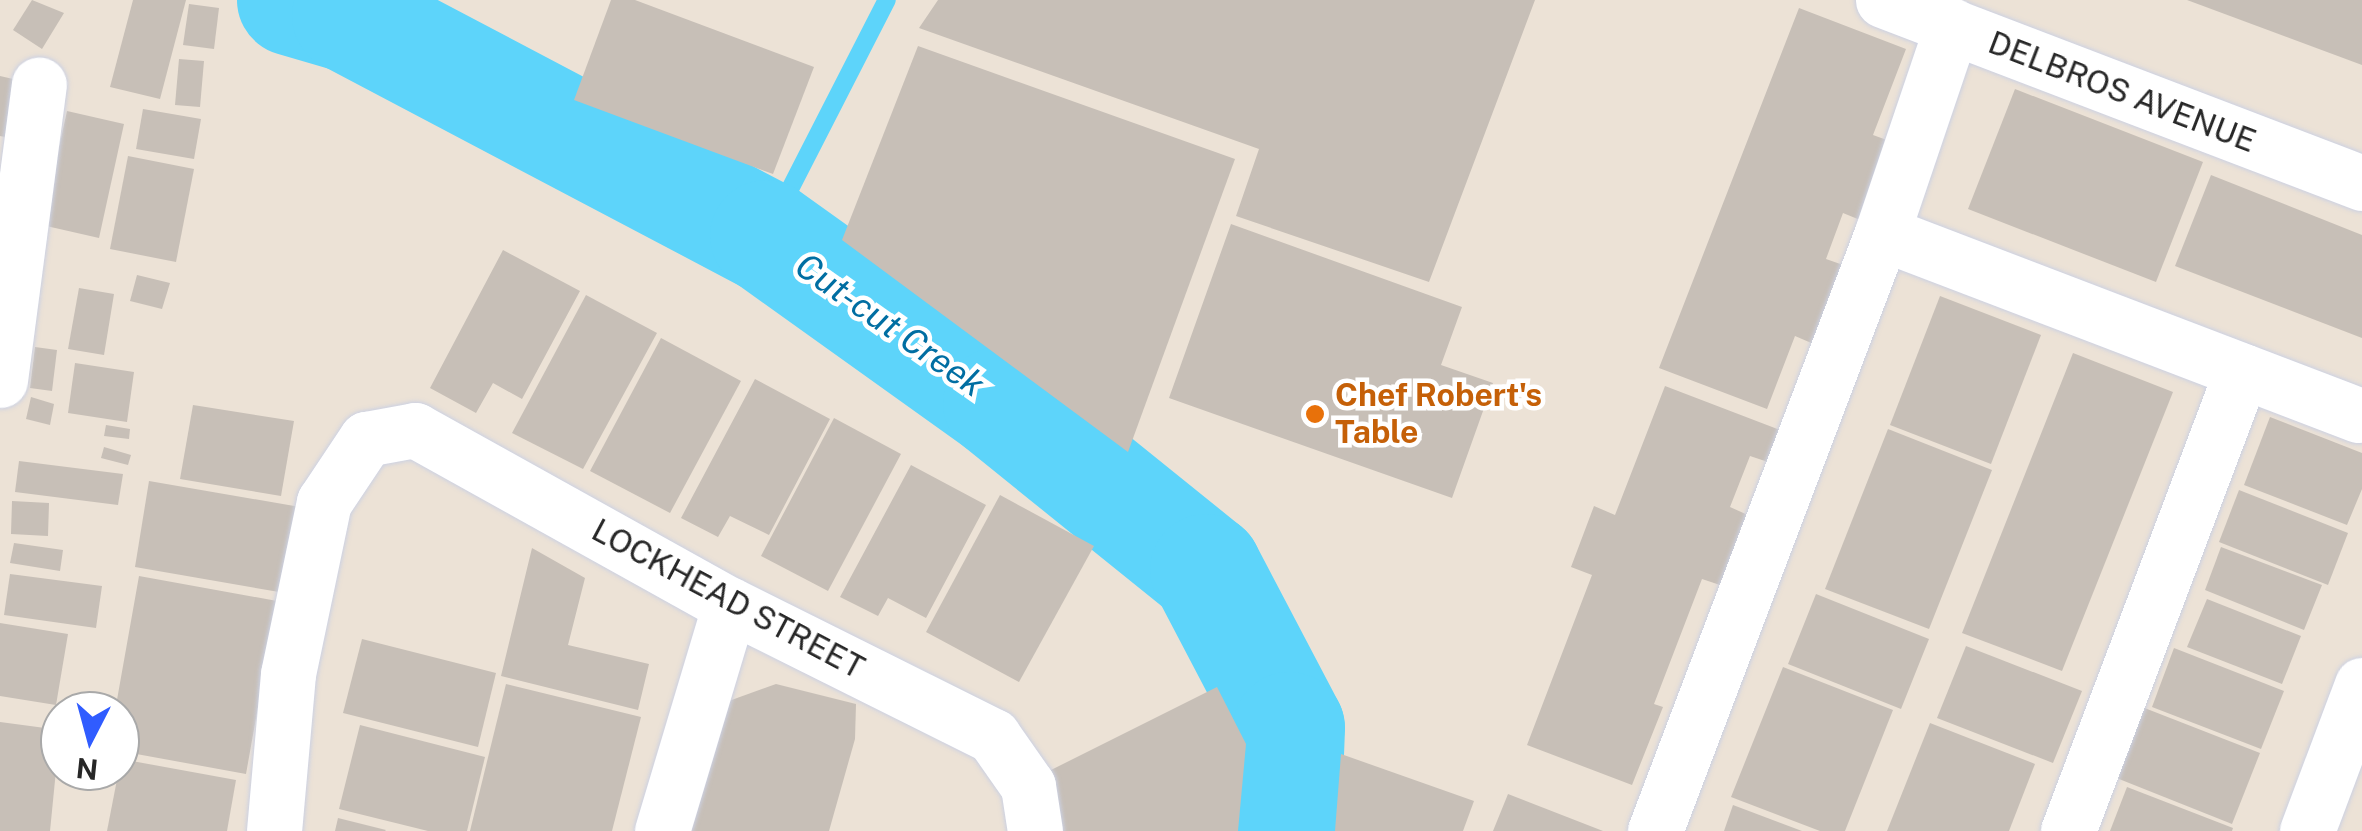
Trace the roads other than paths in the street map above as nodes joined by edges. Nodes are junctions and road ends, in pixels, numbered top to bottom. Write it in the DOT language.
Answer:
graph roads {
  1 [pos="1882,0"];
  2 [pos="1952,26"];
  3 [pos="39,84"];
  4 [pos="2362,184"];
  5 [pos="1882,233"];
  6 [pos="2242,371"];
  7 [pos="0,380"];
  8 [pos="2358,415"];
  9 [pos="730,605"];
  10 [pos="2362,685"];
  11 [pos="274,831"];
  12 [pos="662,831"];
  13 [pos="1035,831"];
  14 [pos="1656,831"];
  15 [pos="2068,831"];
  16 [pos="2307,831"];
  1 -- 2 [label="street, DELBROS AVENUE"];
  2 -- 4 [label="street, DELBROS AVENUE"];
  2 -- 5 [label="street"];
  3 -- 7 [label="street"];
  5 -- 6 [label="street"];
  5 -- 14 [label="street"];
  6 -- 8 [label="street"];
  6 -- 15 [label="street"];
  9 -- 11 [label="street, LOCKHEAD STREET"];
  9 -- 12 [label="street"];
  9 -- 13 [label="street, LOCKHEAD STREET"];
  10 -- 16 [label="street"];
}
